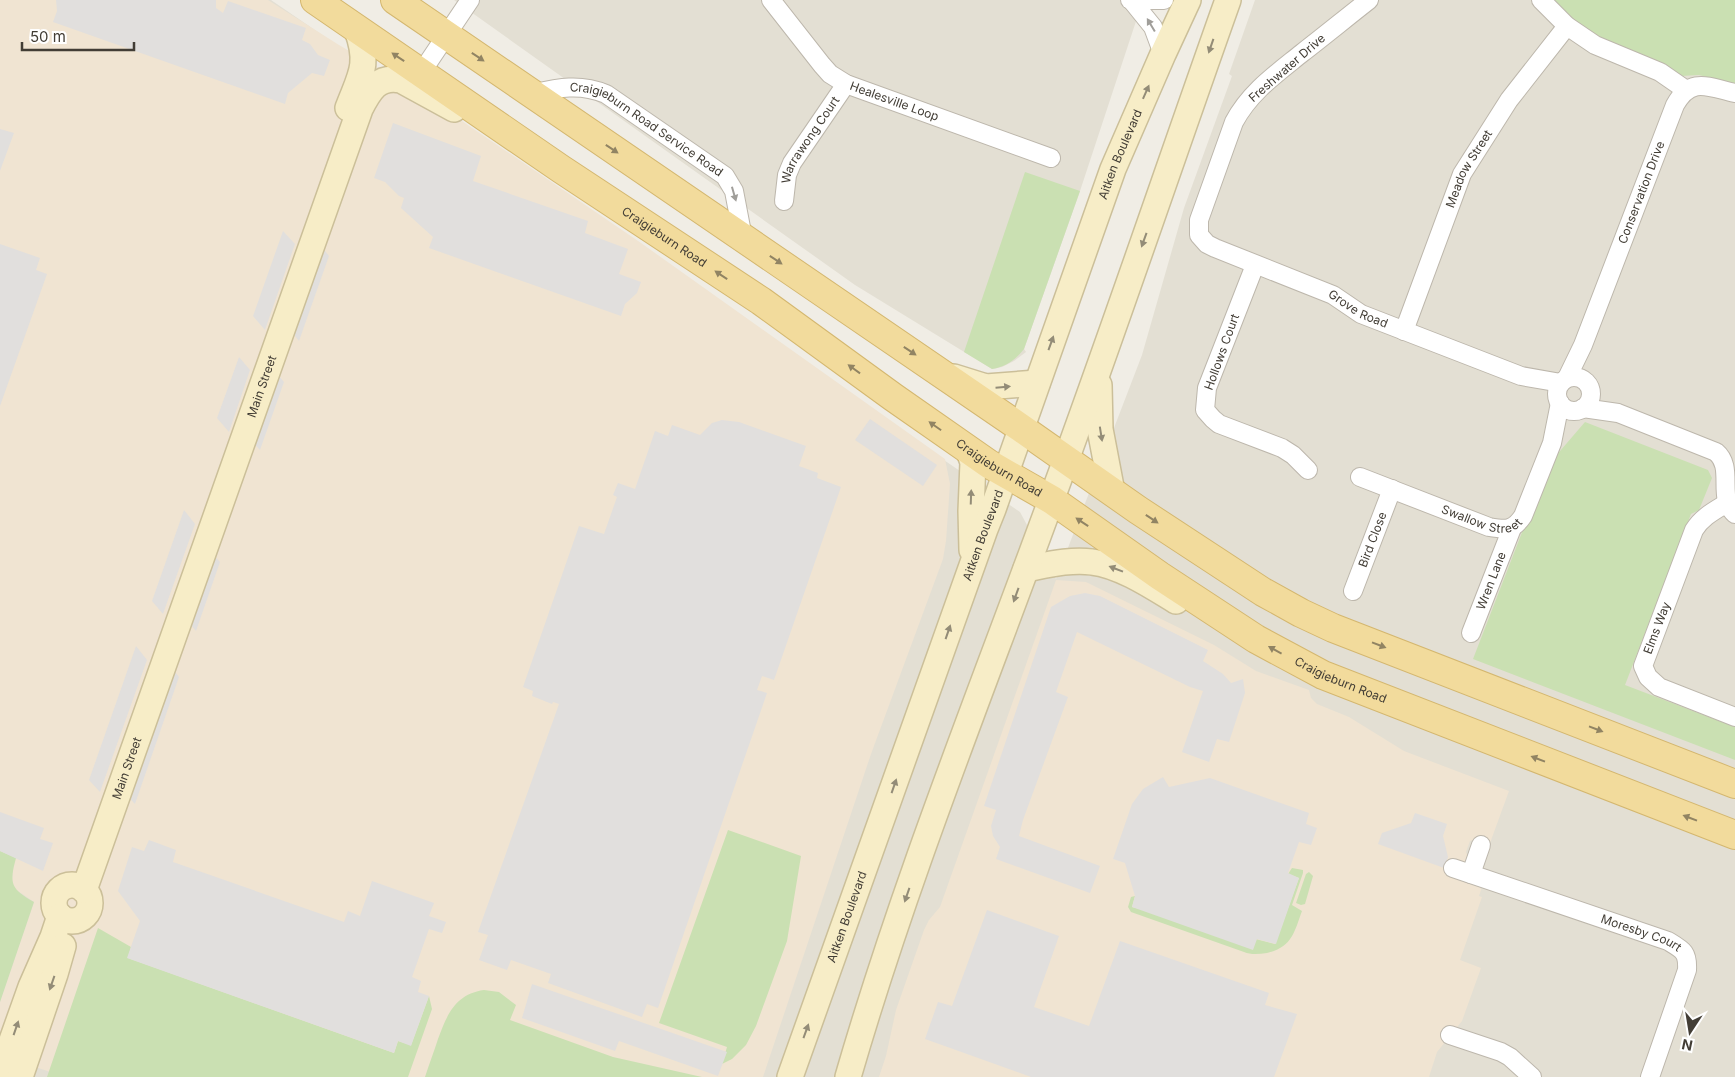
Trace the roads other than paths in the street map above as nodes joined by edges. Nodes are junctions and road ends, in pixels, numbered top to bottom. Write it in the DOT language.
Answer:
graph roads {
  1 [pos="315,0"];
  2 [pos="395,0"];
  3 [pos="470,0"];
  4 [pos="1131,0"];
  5 [pos="1164,0"];
  6 [pos="1188,0"];
  7 [pos="1228,0"];
  8 [pos="1369,0"];
  9 [pos="1540,0"];
  10 [pos="773,1"];
  11 [pos="1567,26"];
  12 [pos="357,30"];
  13 [pos="447,36"];
  14 [pos="1163,54"];
  15 [pos="421,73"];
  16 [pos="846,84"];
  17 [pos="1686,90"];
  18 [pos="1735,93"];
  19 [pos="531,94"];
  20 [pos="1051,158"];
  21 [pos="561,169"];
  22 [pos="784,200"];
  23 [pos="1199,235"];
  24 [pos="743,238"];
  25 [pos="1254,265"];
  26 [pos="1404,330"];
  27 [pos="1583,345"];
  28 [pos="1099,368"];
  29 [pos="940,372"];
  30 [pos="1037,383"];
  31 [pos="1561,390"];
  32 [pos="1584,399"];
  33 [pos="1021,428"];
  34 [pos="1552,443"];
  35 [pos="968,449"];
  36 [pos="1730,458"];
  37 [pos="1066,459"];
  38 [pos="1308,470"];
  39 [pos="1005,472"];
  40 [pos="1360,477"];
  41 [pos="1392,489"];
  42 [pos="1112,492"];
  43 [pos="1052,500"];
  44 [pos="1731,509"];
  45 [pos="1512,528"];
  46 [pos="973,563"];
  47 [pos="1026,569"];
  48 [pos="1352,591"];
  49 [pos="1238,628"];
  50 [pos="1472,632"];
  51 [pos="1735,717"];
  52 [pos="1735,784"];
  53 [pos="1735,835"];
  54 [pos="1481,845"];
  55 [pos="1453,868"];
  56 [pos="1471,874"];
  57 [pos="77,888"];
  58 [pos="67,918"];
  59 [pos="1450,1035"];
  60 [pos="0,1074"];
  61 [pos="20,1077"];
  62 [pos="790,1077"];
  63 [pos="848,1077"];
  64 [pos="1532,1077"];
  65 [pos="1650,1077"];
  1 -- 12 [label="main road, Craigieburn Road"];
  2 -- 13 [label="main road"];
  3 -- 13 [label="street"];
  4 -- 5 [label="street"];
  14 -- 4 [label="street, one-way"];
  6 -- 14 [label="main road, Aitken Boulevard"];
  7 -- 28 [label="main road, one-way"];
  8 -- 23 [label="street, Freshwater Drive"];
  9 -- 11 [label="street"];
  10 -- 16 [label="street, Healesville Loop"];
  11 -- 17 [label="street"];
  11 -- 26 [label="street, Meadow Street"];
  15 -- 12 [label="main road, Craigieburn Road, one-way"];
  12 -- 57 [label="main road, Main Street"];
  13 -- 15 [label="street"];
  13 -- 19 [label="main road, one-way"];
  30 -- 14 [label="main road, Aitken Boulevard, one-way"];
  15 -- 21 [label="main road, Craigieburn Road"];
  16 -- 20 [label="street, Healesville Loop"];
  16 -- 22 [label="street, Warrawong Court"];
  17 -- 18 [label="street"];
  17 -- 27 [label="street, Conservation Drive"];
  19 -- 24 [label="main road, one-way"];
  19 -- 24 [label="street, Craigieburn Road Service Road, one-way"];
  35 -- 21 [label="main road, Craigieburn Road, one-way"];
  21 -- 57 [label="main road, Main Street"];
  23 -- 25 [label="street, Grove Road"];
  24 -- 29 [label="main road, one-way"];
  25 -- 26 [label="street, Grove Road"];
  25 -- 38 [label="street, Hollows Court"];
  26 -- 31 [label="street, Grove Road"];
  27 -- 31 [label="street, Conservation Drive"];
  27 -- 32 [label="street, Conservation Drive"];
  28 -- 37 [label="main road"];
  28 -- 42 [label="main road, one-way"];
  29 -- 30 [label="main road, one-way"];
  29 -- 33 [label="main road"];
  30 -- 33 [label="main road, Aitken Boulevard"];
  31 -- 32 [label="street"];
  31 -- 32 [label="street"];
  31 -- 34 [label="street, Swallow Street"];
  32 -- 34 [label="street, Swallow Street"];
  32 -- 36 [label="street"];
  33 -- 37 [label="main road"];
  33 -- 39 [label="main road, Aitken Boulevard"];
  34 -- 45 [label="street, Swallow Street"];
  35 -- 39 [label="main road, Craigieburn Road"];
  46 -- 35 [label="main road, one-way"];
  36 -- 44 [label="street"];
  37 -- 42 [label="main road"];
  37 -- 43 [label="main road"];
  39 -- 43 [label="main road, Craigieburn Road"];
  39 -- 46 [label="main road, Aitken Boulevard"];
  40 -- 41 [label="street, Swallow Street"];
  41 -- 45 [label="street, Swallow Street"];
  41 -- 48 [label="street, Bird Close"];
  42 -- 52 [label="main road, one-way"];
  43 -- 47 [label="main road"];
  49 -- 43 [label="main road, Craigieburn Road, one-way"];
  44 -- 51 [label="street, Elms Way"];
  45 -- 50 [label="street, Wren Lane"];
  62 -- 46 [label="main road, Aitken Boulevard, one-way"];
  49 -- 47 [label="main road, one-way"];
  47 -- 63 [label="main road, one-way"];
  53 -- 49 [label="main road, Craigieburn Road, one-way"];
  54 -- 56 [label="street"];
  55 -- 56 [label="street, Moresby Court"];
  56 -- 65 [label="street, Moresby Court"];
  57 -- 58 [label="main road"];
  60 -- 58 [label="main road, one-way"];
  58 -- 61 [label="main road, one-way"];
  59 -- 64 [label="street"];
}
